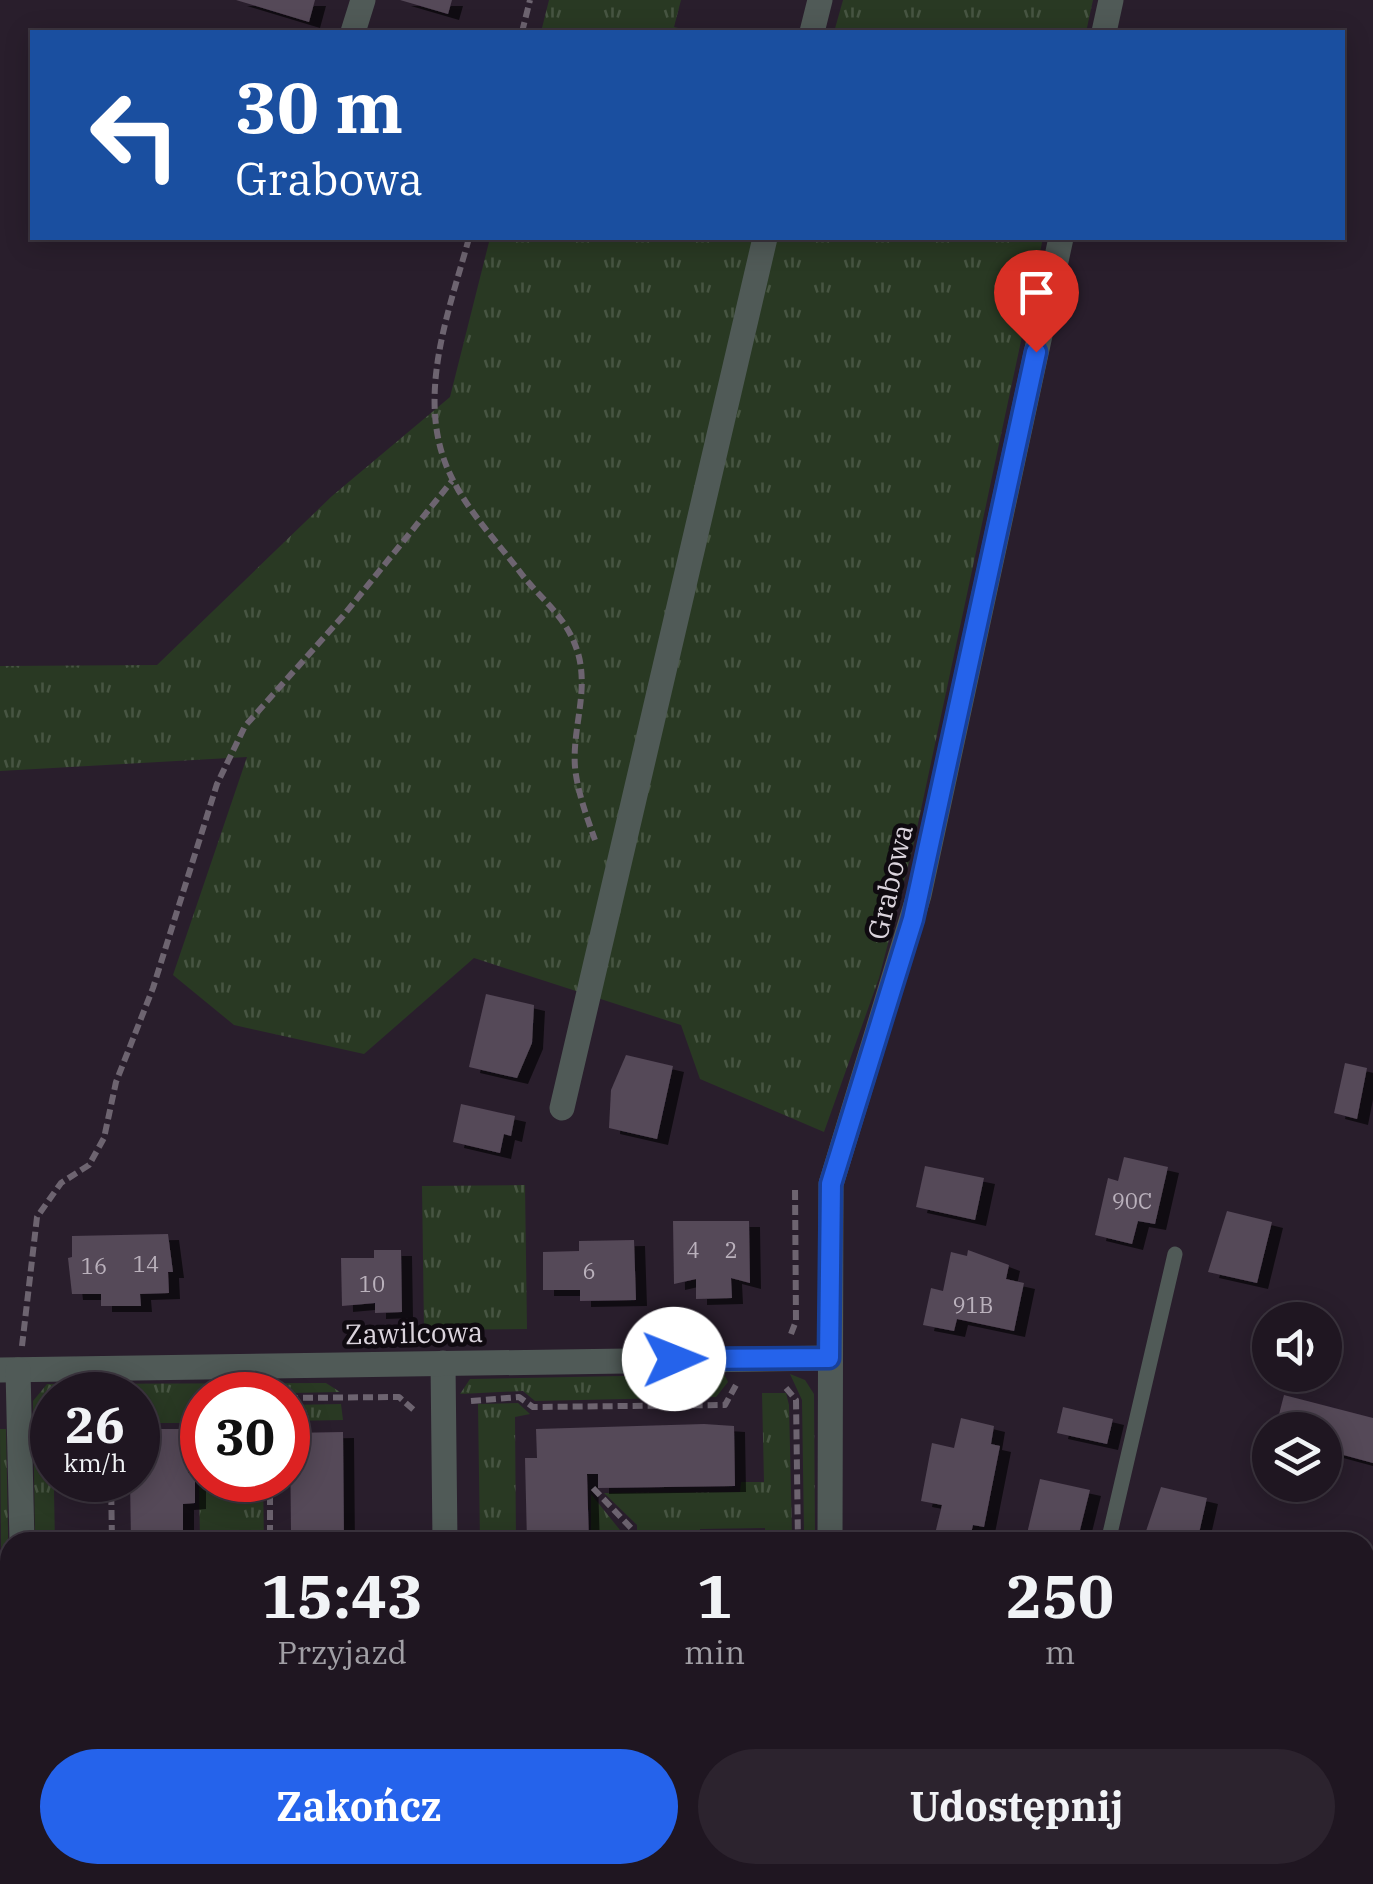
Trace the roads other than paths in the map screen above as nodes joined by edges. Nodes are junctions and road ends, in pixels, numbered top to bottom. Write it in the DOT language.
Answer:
graph roads {
  1 [pos="362,0"];
  2 [pos="820,0"];
  3 [pos="1111,0"];
  4 [pos="354,30"];
  5 [pos="812,30"];
  6 [pos="1104,30"];
  7 [pos="765,240"];
  8 [pos="1060,240"];
  9 [pos="562,1108"];
  10 [pos="1174,1254"];
  11 [pos="829,1358"];
  12 [pos="443,1363"];
  13 [pos="9,1370"];
  14 [pos="21,1532"];
  15 [pos="444,1532"];
  16 [pos="830,1532"];
  17 [pos="1110,1532"];
  1 -- 4 [label="street"];
  2 -- 5 [label="street"];
  3 -- 6 [label="street"];
  7 -- 9 [label="street"];
  8 -- 11 [label="street, Grabowa"];
  10 -- 17 [label="lane"];
  11 -- 12 [label="street, Zawilcowa"];
  11 -- 16 [label="street, Grabowa"];
  12 -- 13 [label="street, Zawilcowa"];
  12 -- 15 [label="street"];
  13 -- 14 [label="street"];
}
